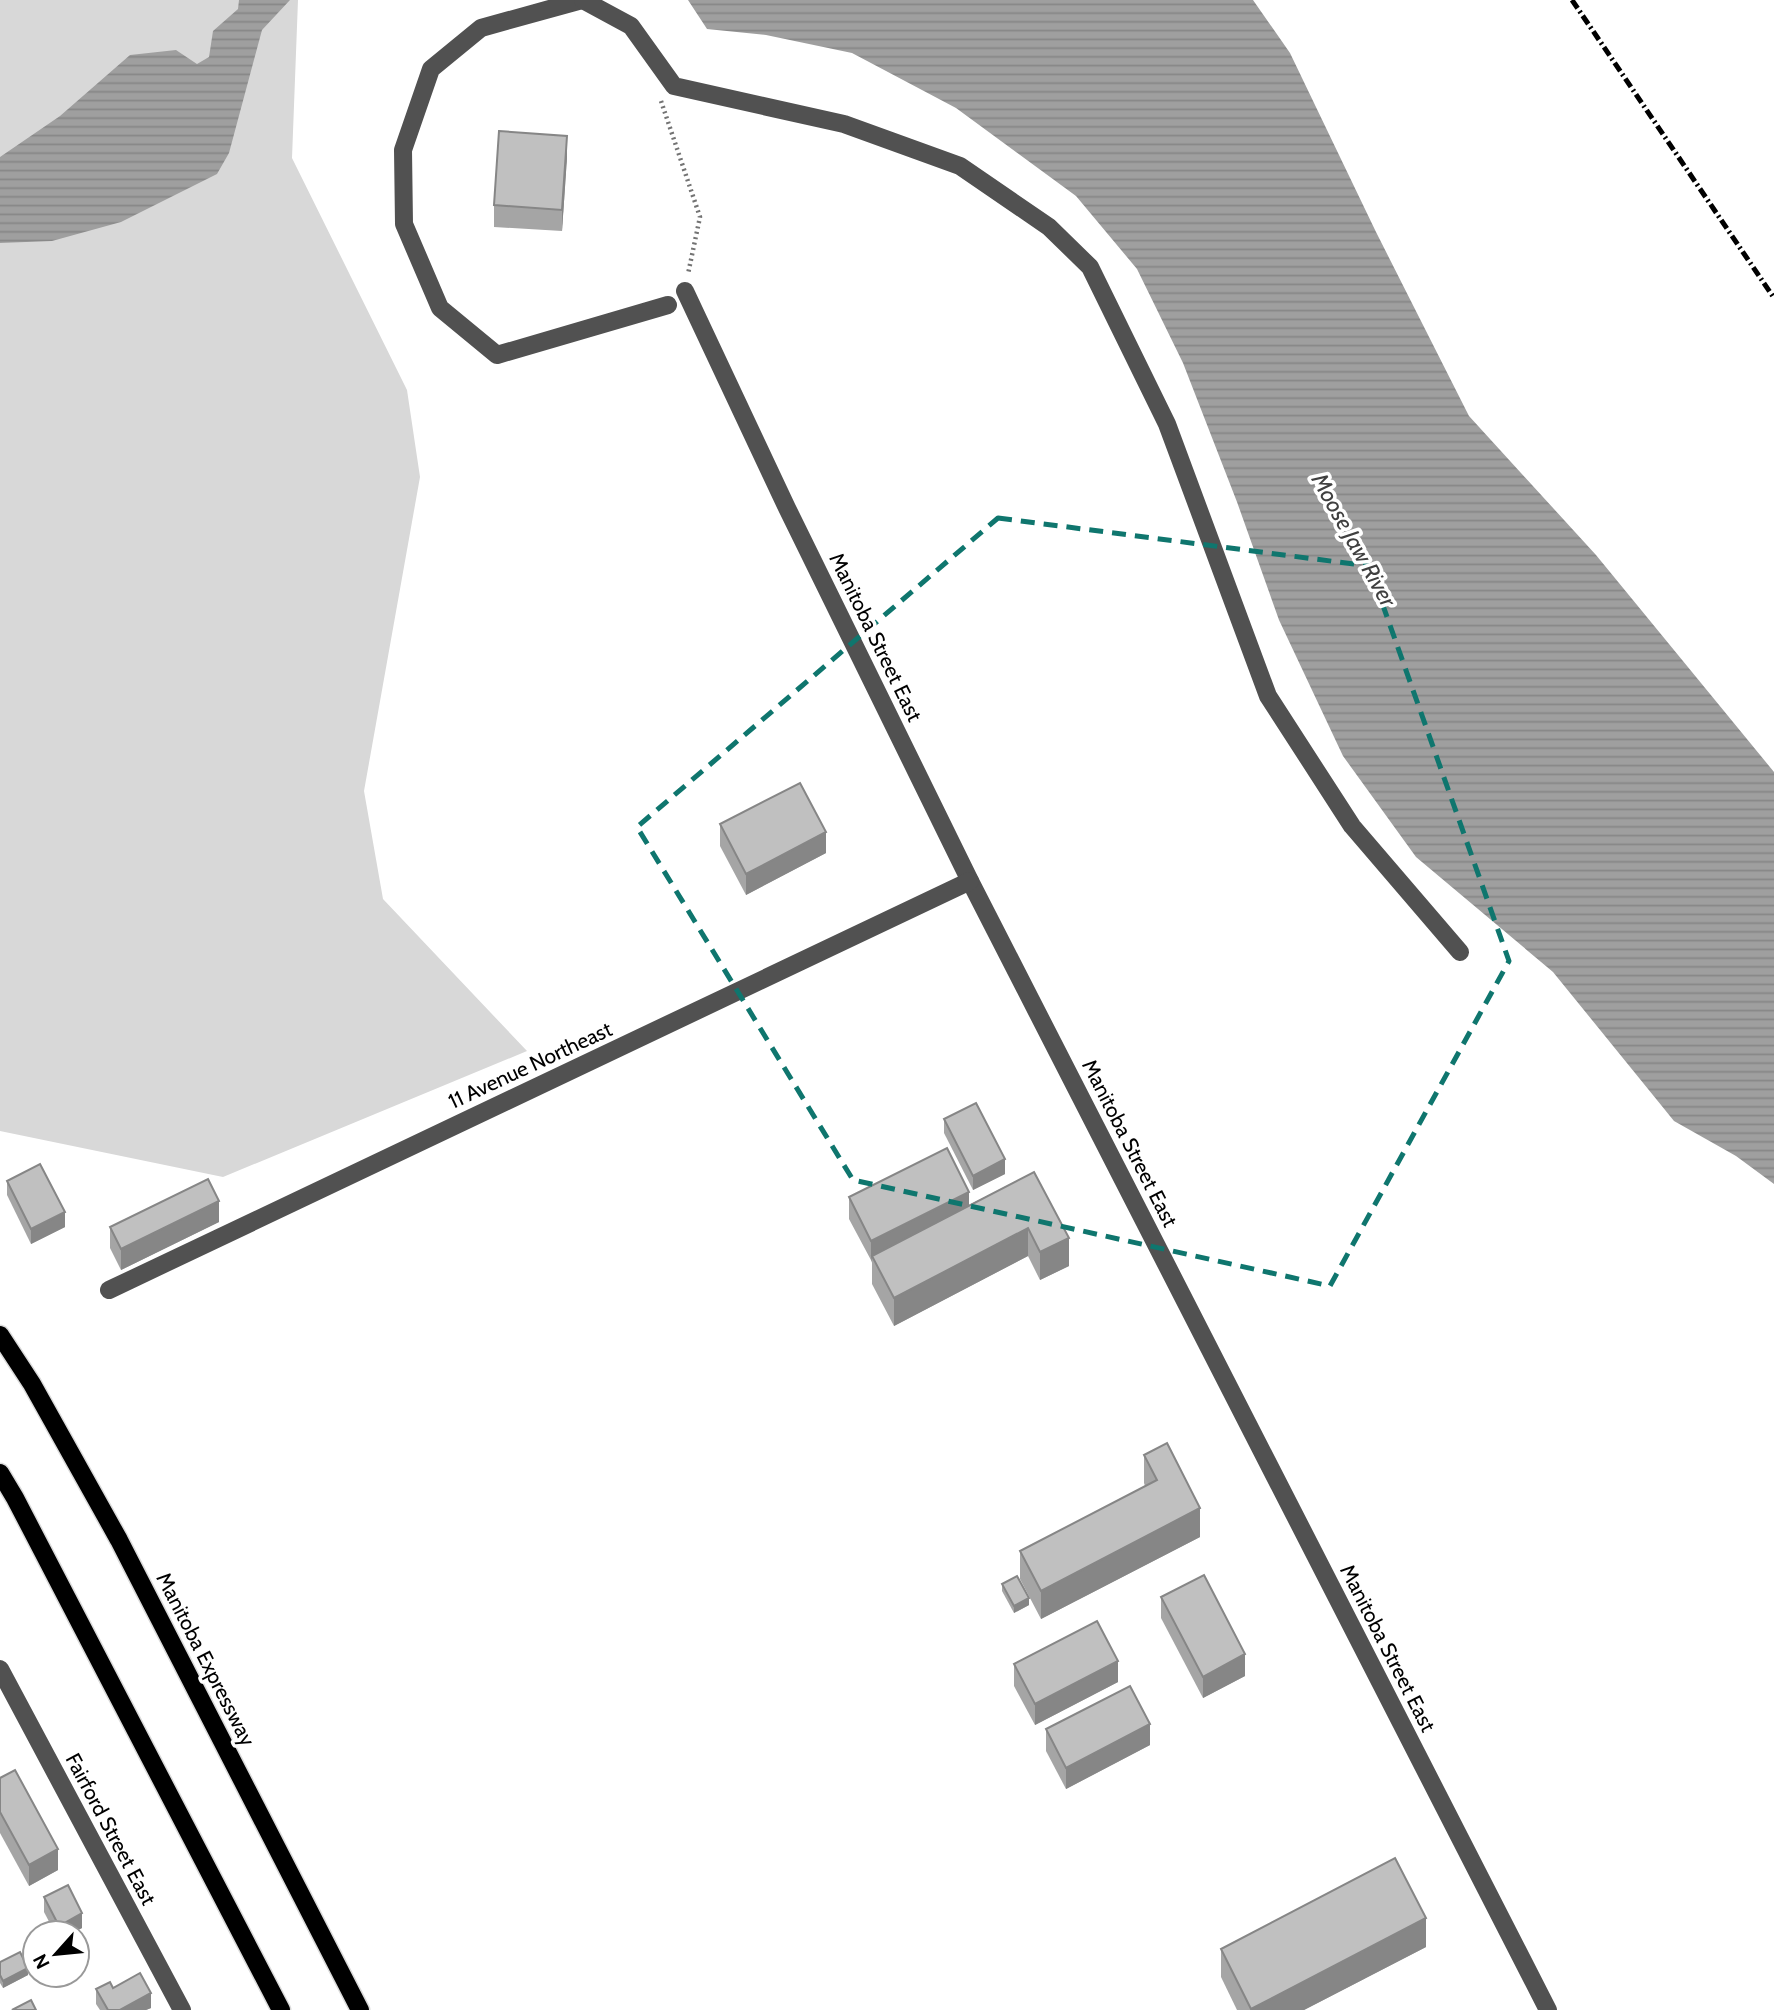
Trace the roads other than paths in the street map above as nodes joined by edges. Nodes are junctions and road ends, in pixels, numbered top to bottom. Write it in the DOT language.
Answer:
graph roads {
  1 [pos="582,0"];
  2 [pos="685,290"];
  3 [pos="668,305"];
  4 [pos="970,881"];
  5 [pos="1460,952"];
  6 [pos="109,1290"];
  7 [pos="0,1335"];
  8 [pos="0,1474"];
  9 [pos="0,1669"];
  10 [pos="182,2010"];
  11 [pos="281,2010"];
  12 [pos="360,2010"];
  13 [pos="1548,2010"];
  1 -- 3 [label="street"];
  1 -- 5 [label="street"];
  2 -- 4 [label="street, Manitoba Street East"];
  4 -- 6 [label="street, 11 Avenue Northeast"];
  4 -- 13 [label="street, Manitoba Street East"];
  7 -- 12 [label="main road, Manitoba Expressway"];
  8 -- 11 [label="main road"];
  9 -- 10 [label="street, Fairford Street East"];
}
